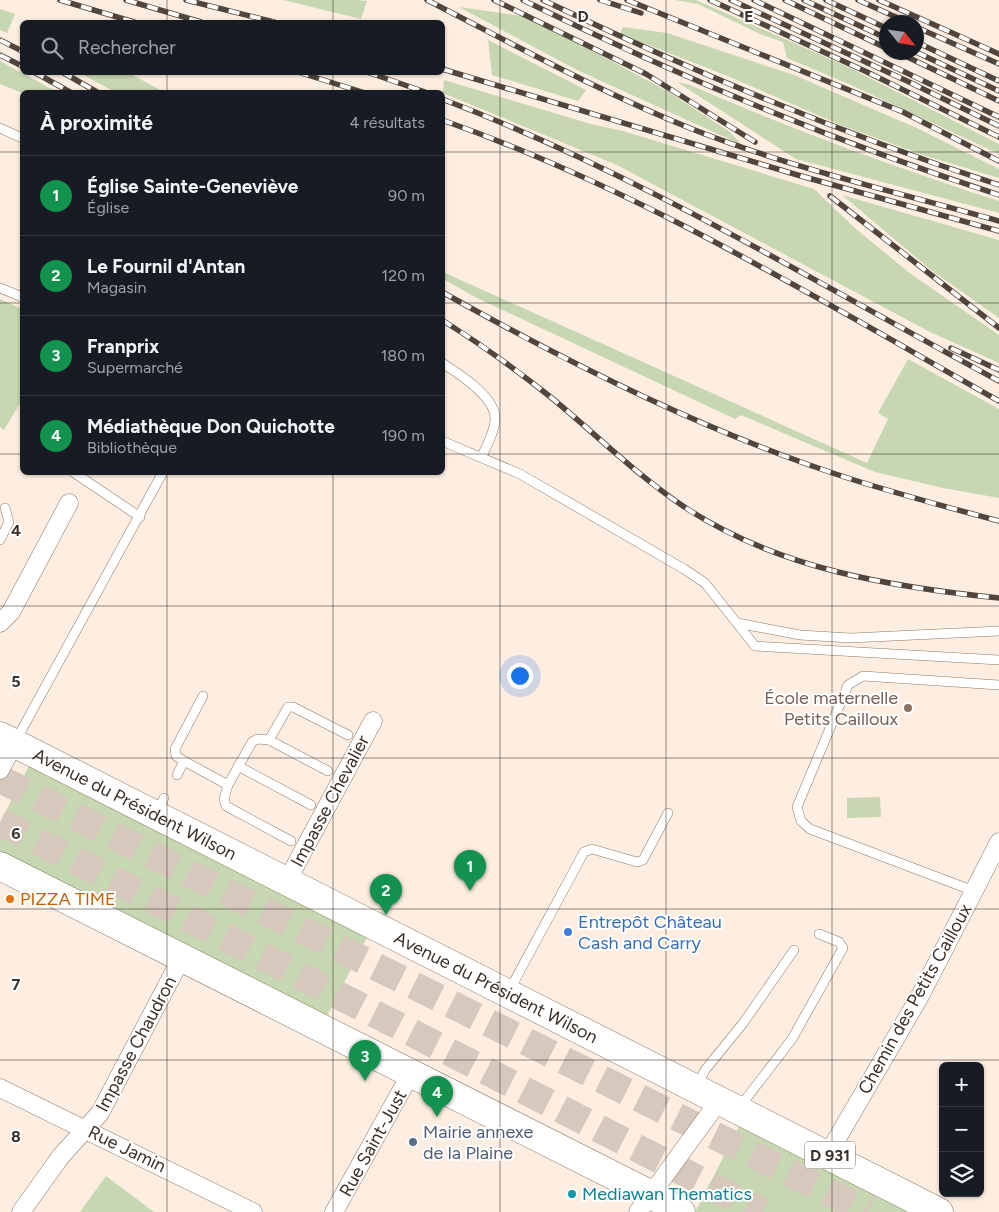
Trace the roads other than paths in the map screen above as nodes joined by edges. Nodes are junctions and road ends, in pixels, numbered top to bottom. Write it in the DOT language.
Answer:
graph roads {
  1 [pos="0,128"];
  2 [pos="20,137"];
  3 [pos="0,288"];
  4 [pos="20,296"];
  5 [pos="445,365"];
  6 [pos="445,442"];
  7 [pos="482,456"];
  8 [pos="80,475"];
  9 [pos="161,475"];
  10 [pos="69,504"];
  11 [pos="5,508"];
  12 [pos="140,517"];
  13 [pos="0,540"];
  14 [pos="0,623"];
  15 [pos="737,623"];
  16 [pos="999,631"];
  17 [pos="999,660"];
  18 [pos="999,685"];
  19 [pos="203,696"];
  20 [pos="373,721"];
  21 [pos="348,736"];
  22 [pos="7,740"];
  23 [pos="269,740"];
  24 [pos="184,760"];
  25 [pos="238,766"];
  26 [pos="0,770"];
  27 [pos="328,771"];
  28 [pos="177,775"];
  29 [pos="228,785"];
  30 [pos="311,805"];
  31 [pos="668,813"];
  32 [pos="291,840"];
  33 [pos="999,842"];
  34 [pos="0,866"];
  35 [pos="288,882"];
  36 [pos="974,891"];
  37 [pos="819,934"];
  38 [pos="794,950"];
  39 [pos="182,957"];
  40 [pos="508,993"];
  41 [pos="412,1073"];
  42 [pos="0,1088"];
  43 [pos="718,1100"];
  44 [pos="87,1130"];
  45 [pos="828,1154"];
  46 [pos="644,1203"];
  47 [pos="22,1212"];
  48 [pos="253,1212"];
  49 [pos="334,1212"];
  50 [pos="681,1212"];
  51 [pos="939,1212"];
  1 -- 2 [label="lane"];
  3 -- 4 [label="lane"];
  5 -- 7 [label="lane"];
  6 -- 7 [label="lane"];
  7 -- 15 [label="lane"];
  8 -- 12 [label="lane"];
  9 -- 12 [label="lane"];
  10 -- 14 [label="street"];
  11 -- 13 [label="lane"];
  12 -- 22 [label="lane"];
  15 -- 16 [label="lane"];
  15 -- 17 [label="lane"];
  18 -- 36 [label="lane"];
  19 -- 24 [label="lane"];
  20 -- 35 [label="street, Impasse Chevalier"];
  21 -- 23 [label="lane"];
  22 -- 26 [label="street"];
  22 -- 35 [label="main road, Avenue du Président Wilson / D 931"];
  23 -- 25 [label="lane"];
  23 -- 27 [label="lane"];
  24 -- 28 [label="lane"];
  24 -- 29 [label="lane"];
  25 -- 29 [label="lane"];
  25 -- 30 [label="lane"];
  29 -- 32 [label="lane"];
  31 -- 40 [label="lane"];
  33 -- 36 [label="street, Chemin des Petits Cailloux"];
  34 -- 39 [label="main road"];
  35 -- 40 [label="main road, Avenue du Président Wilson / D 931"];
  36 -- 45 [label="street, Chemin des Petits Cailloux"];
  37 -- 43 [label="lane"];
  38 -- 43 [label="lane"];
  39 -- 41 [label="main road"];
  39 -- 44 [label="street, Impasse Chaudron"];
  40 -- 43 [label="main road, Avenue du Président Wilson / D 931"];
  41 -- 46 [label="main road"];
  41 -- 49 [label="street, Rue Saint-Just"];
  42 -- 44 [label="street, Rue Jamin"];
  43 -- 45 [label="main road, Avenue du Président Wilson / D 931"];
  43 -- 46 [label="street"];
  44 -- 47 [label="street, Impasse Chaudron"];
  44 -- 48 [label="street, Rue Jamin"];
  45 -- 51 [label="main road, Avenue du Président Wilson / D 931"];
  46 -- 50 [label="main road"];
}
